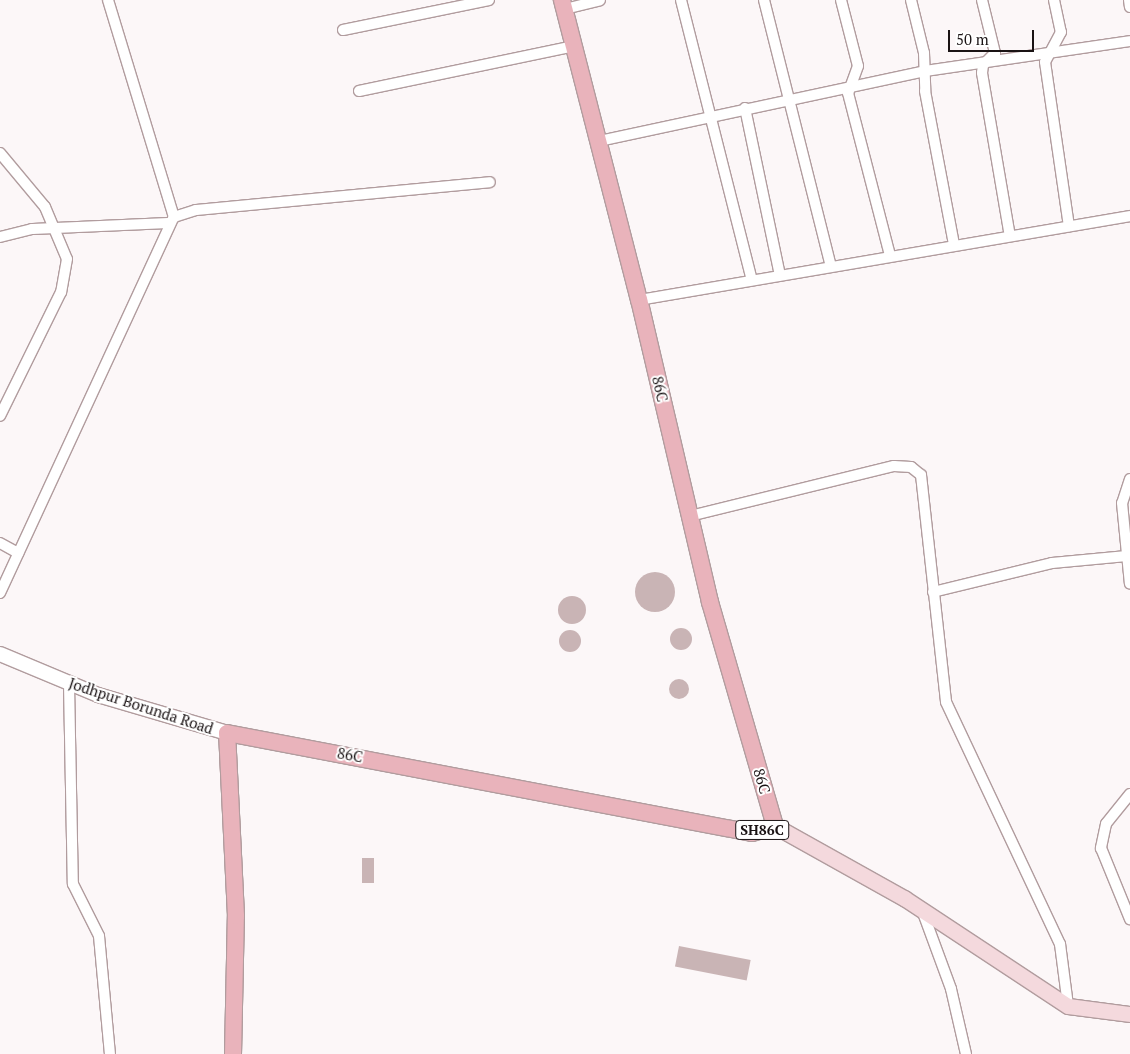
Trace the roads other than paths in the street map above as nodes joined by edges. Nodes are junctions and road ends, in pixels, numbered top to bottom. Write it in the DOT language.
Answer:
graph roads {
  1 [pos="108,0"];
  2 [pos="489,0"];
  3 [pos="600,0"];
  4 [pos="681,0"];
  5 [pos="764,0"];
  6 [pos="841,0"];
  7 [pos="911,0"];
  8 [pos="982,0"];
  9 [pos="1054,0"];
  10 [pos="1129,0"];
  11 [pos="563,5"];
  12 [pos="1130,8"];
  13 [pos="343,30"];
  14 [pos="1130,41"];
  15 [pos="574,46"];
  16 [pos="1048,53"];
  17 [pos="985,63"];
  18 [pos="925,71"];
  19 [pos="851,85"];
  20 [pos="359,91"];
  21 [pos="791,99"];
  22 [pos="745,108"];
  23 [pos="708,116"];
  24 [pos="599,141"];
  25 [pos="0,153"];
  26 [pos="490,182"];
  27 [pos="1130,216"];
  28 [pos="172,220"];
  29 [pos="1069,226"];
  30 [pos="57,228"];
  31 [pos="1010,236"];
  32 [pos="0,237"];
  33 [pos="954,245"];
  34 [pos="890,255"];
  35 [pos="831,266"];
  36 [pos="780,275"];
  37 [pos="752,280"];
  38 [pos="639,300"];
  39 [pos="0,416"];
  40 [pos="1130,479"];
  41 [pos="690,516"];
  42 [pos="0,543"];
  43 [pos="18,552"];
  44 [pos="1127,556"];
  45 [pos="1130,584"];
  46 [pos="933,592"];
  47 [pos="0,593"];
  48 [pos="0,654"];
  49 [pos="69,684"];
  50 [pos="227,733"];
  51 [pos="1130,794"];
  52 [pos="775,826"];
  53 [pos="922,910"];
  54 [pos="1130,919"];
  55 [pos="1068,1006"];
  56 [pos="1130,1014"];
  57 [pos="110,1054"];
  58 [pos="233,1054"];
  59 [pos="966,1054"];
  1 -- 28 [label="street"];
  2 -- 13 [label="street"];
  3 -- 11 [label="street"];
  4 -- 23 [label="street"];
  5 -- 21 [label="street"];
  6 -- 19 [label="street"];
  7 -- 18 [label="street"];
  8 -- 17 [label="street"];
  9 -- 16 [label="street"];
  10 -- 12 [label="street"];
  11 -- 15 [label="main road, 86C / SH86C"];
  14 -- 16 [label="street"];
  15 -- 20 [label="street"];
  15 -- 24 [label="main road, 86C / SH86C"];
  16 -- 17 [label="street"];
  16 -- 29 [label="street"];
  17 -- 18 [label="street"];
  17 -- 31 [label="street"];
  18 -- 19 [label="street"];
  18 -- 33 [label="street"];
  19 -- 21 [label="street"];
  19 -- 34 [label="street"];
  21 -- 22 [label="street"];
  21 -- 35 [label="street"];
  22 -- 23 [label="street"];
  22 -- 36 [label="street"];
  23 -- 24 [label="street"];
  23 -- 37 [label="street"];
  24 -- 38 [label="main road, 86C / SH86C"];
  25 -- 30 [label="street"];
  26 -- 28 [label="street"];
  27 -- 29 [label="street"];
  28 -- 30 [label="street"];
  28 -- 43 [label="street"];
  29 -- 31 [label="street"];
  30 -- 32 [label="street"];
  30 -- 39 [label="street"];
  31 -- 33 [label="street"];
  33 -- 34 [label="street"];
  34 -- 35 [label="street"];
  35 -- 36 [label="street"];
  36 -- 37 [label="street"];
  37 -- 38 [label="street"];
  38 -- 41 [label="main road, 86C / SH86C"];
  40 -- 44 [label="street"];
  41 -- 46 [label="street"];
  41 -- 52 [label="main road, 86C / SH86C"];
  42 -- 43 [label="street"];
  43 -- 47 [label="street"];
  44 -- 45 [label="street"];
  44 -- 46 [label="street"];
  46 -- 55 [label="street"];
  48 -- 49 [label="street, Jodhpur Borunda Road"];
  49 -- 50 [label="street, Jodhpur Borunda Road"];
  49 -- 57 [label="street"];
  50 -- 52 [label="main road, 86C / SH86C"];
  50 -- 58 [label="main road"];
  51 -- 54 [label="street"];
  52 -- 53 [label="main road"];
  53 -- 55 [label="main road"];
  53 -- 59 [label="street"];
  55 -- 56 [label="main road"];
}
